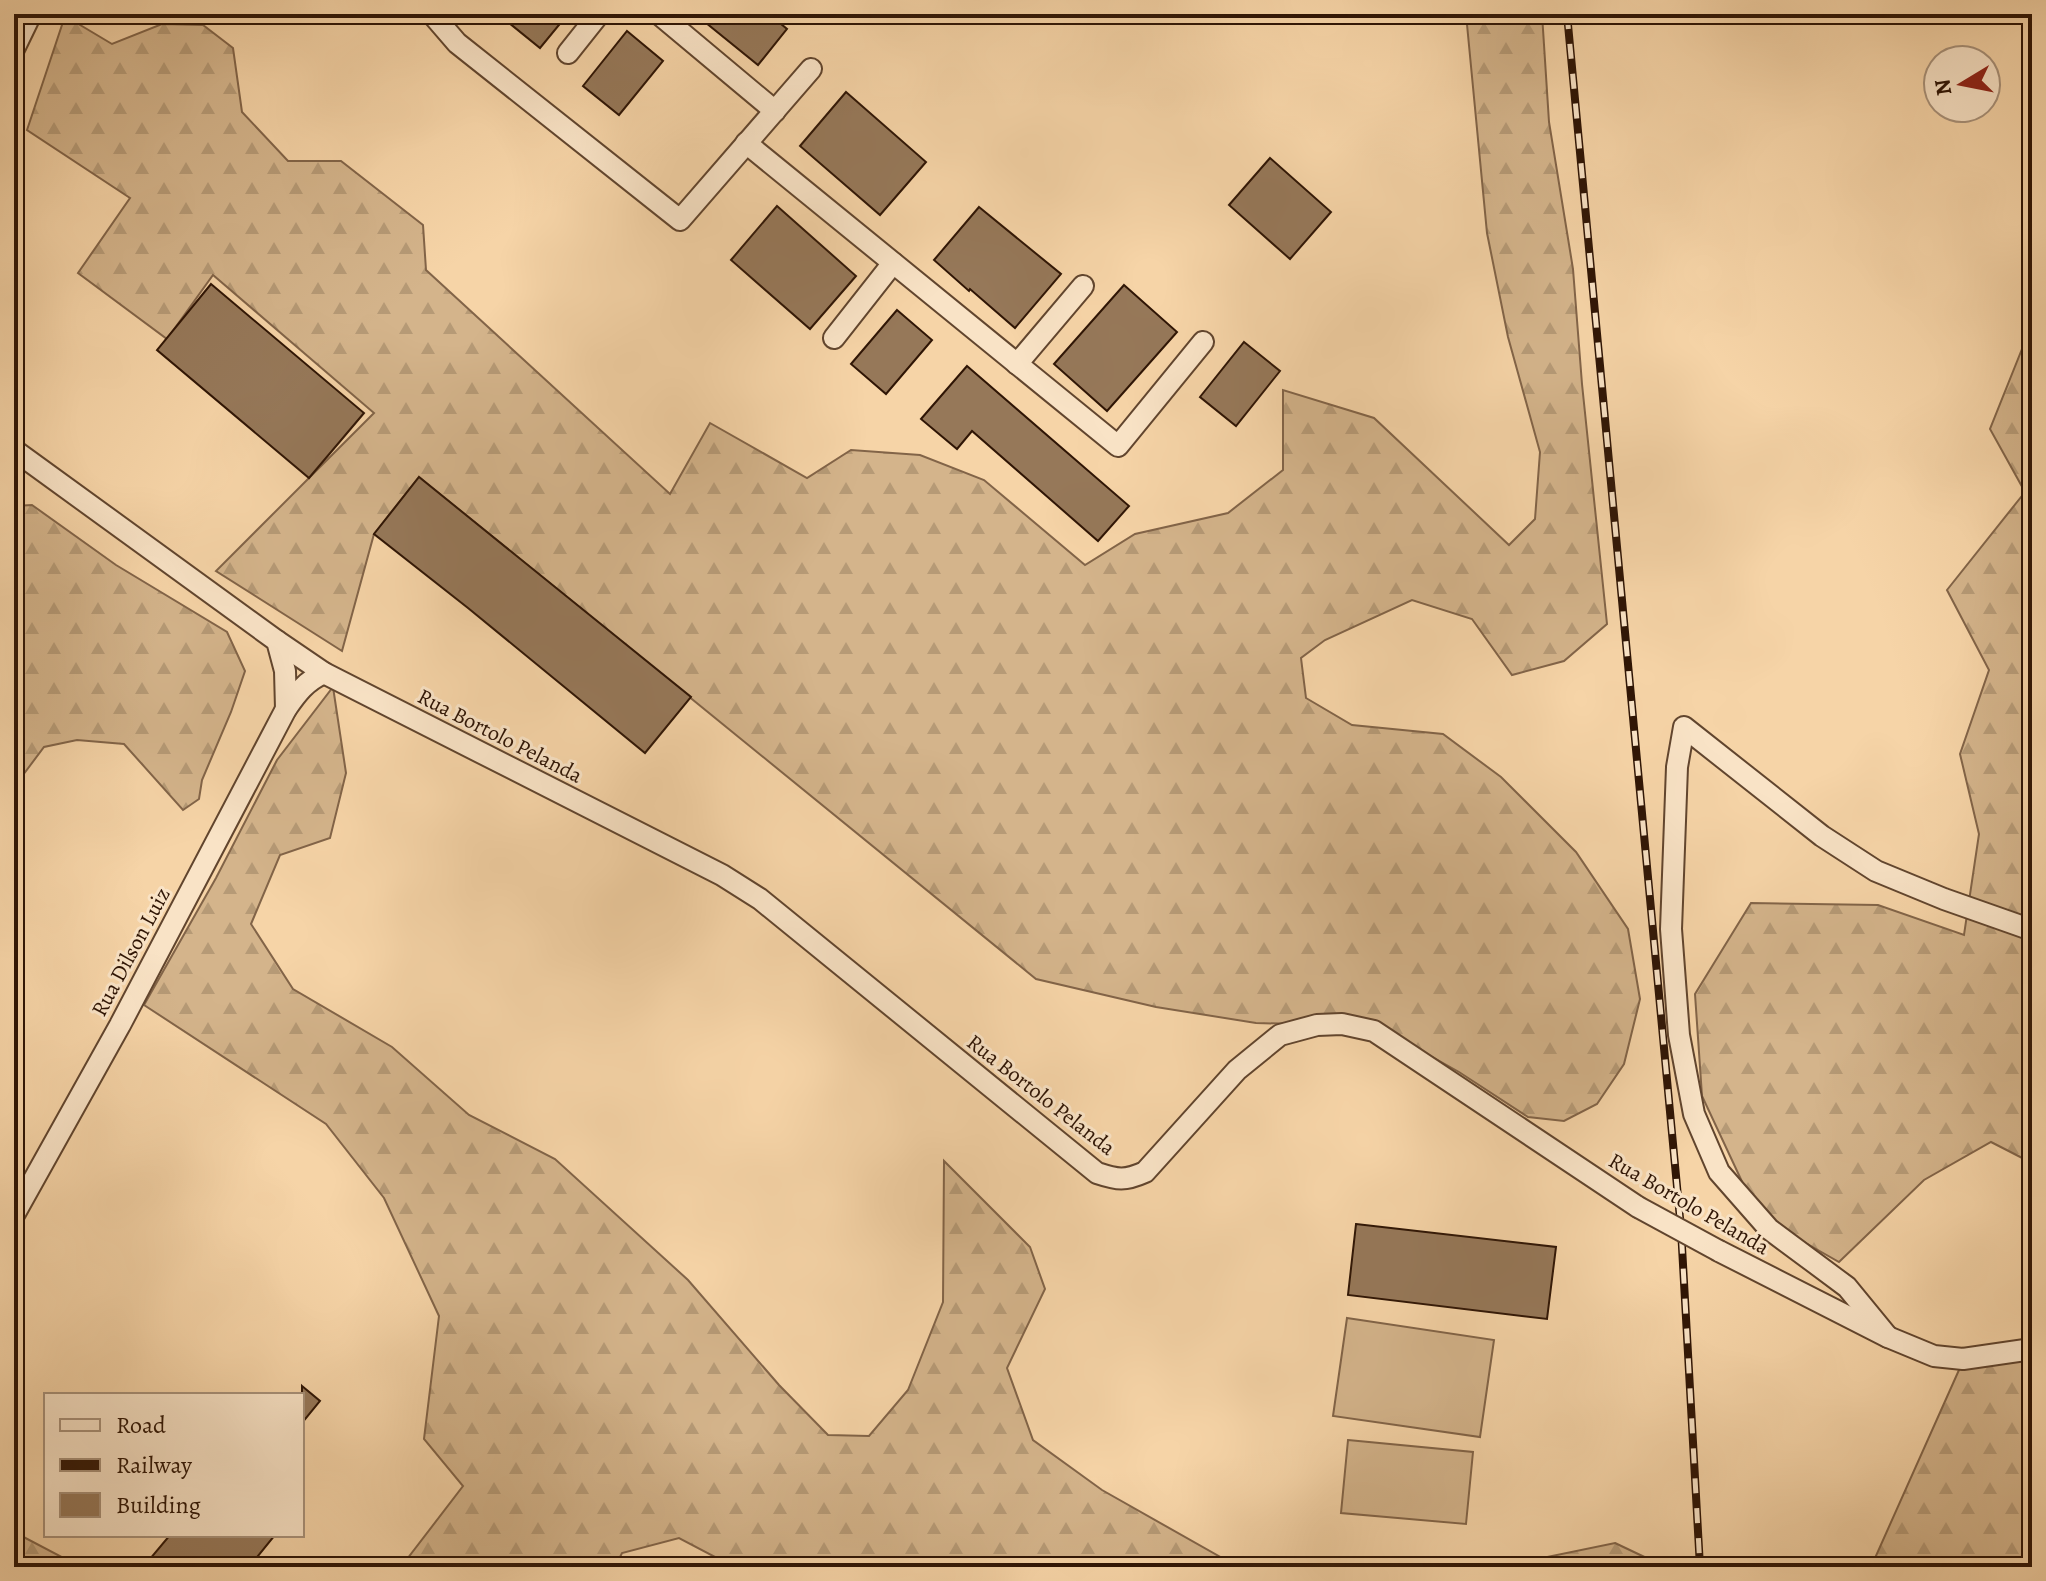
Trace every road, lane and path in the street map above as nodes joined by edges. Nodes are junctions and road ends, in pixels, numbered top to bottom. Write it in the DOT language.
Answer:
graph roads {
  1 [pos="31,14"];
  2 [pos="432,14"];
  3 [pos="599,14"];
  4 [pos="659,14"];
  5 [pos="14,49"];
  6 [pos="568,53"];
  7 [pos="811,69"];
  8 [pos="775,111"];
  9 [pos="746,143"];
  10 [pos="893,263"];
  11 [pos="1083,286"];
  12 [pos="834,338"];
  13 [pos="1203,342"];
  14 [pos="1017,364"];
  15 [pos="14,450"];
  16 [pos="277,641"];
  17 [pos="324,673"];
  18 [pos="286,709"];
  19 [pos="2032,930"];
  20 [pos="14,1215"];
  21 [pos="1888,1337"];
  22 [pos="2032,1349"];
  1 -- 5 [label="street"];
  2 -- 9 [label="street"];
  3 -- 6 [label="street"];
  4 -- 8 [label="street"];
  7 -- 8 [label="street"];
  8 -- 9 [label="street"];
  9 -- 10 [label="street"];
  10 -- 12 [label="street"];
  10 -- 14 [label="street"];
  11 -- 14 [label="street"];
  13 -- 14 [label="street"];
  15 -- 16 [label="street, Rua Bortolo Pelanda"];
  16 -- 17 [label="street, Rua Bortolo Pelanda"];
  16 -- 18 [label="street"];
  17 -- 18 [label="street, Rua Dilson Luiz"];
  17 -- 21 [label="street, Rua Bortolo Pelanda, bridge"];
  18 -- 20 [label="street, Rua Dilson Luiz"];
  19 -- 21 [label="street"];
  21 -- 22 [label="street, Rua Bortolo Pelanda"];
}
